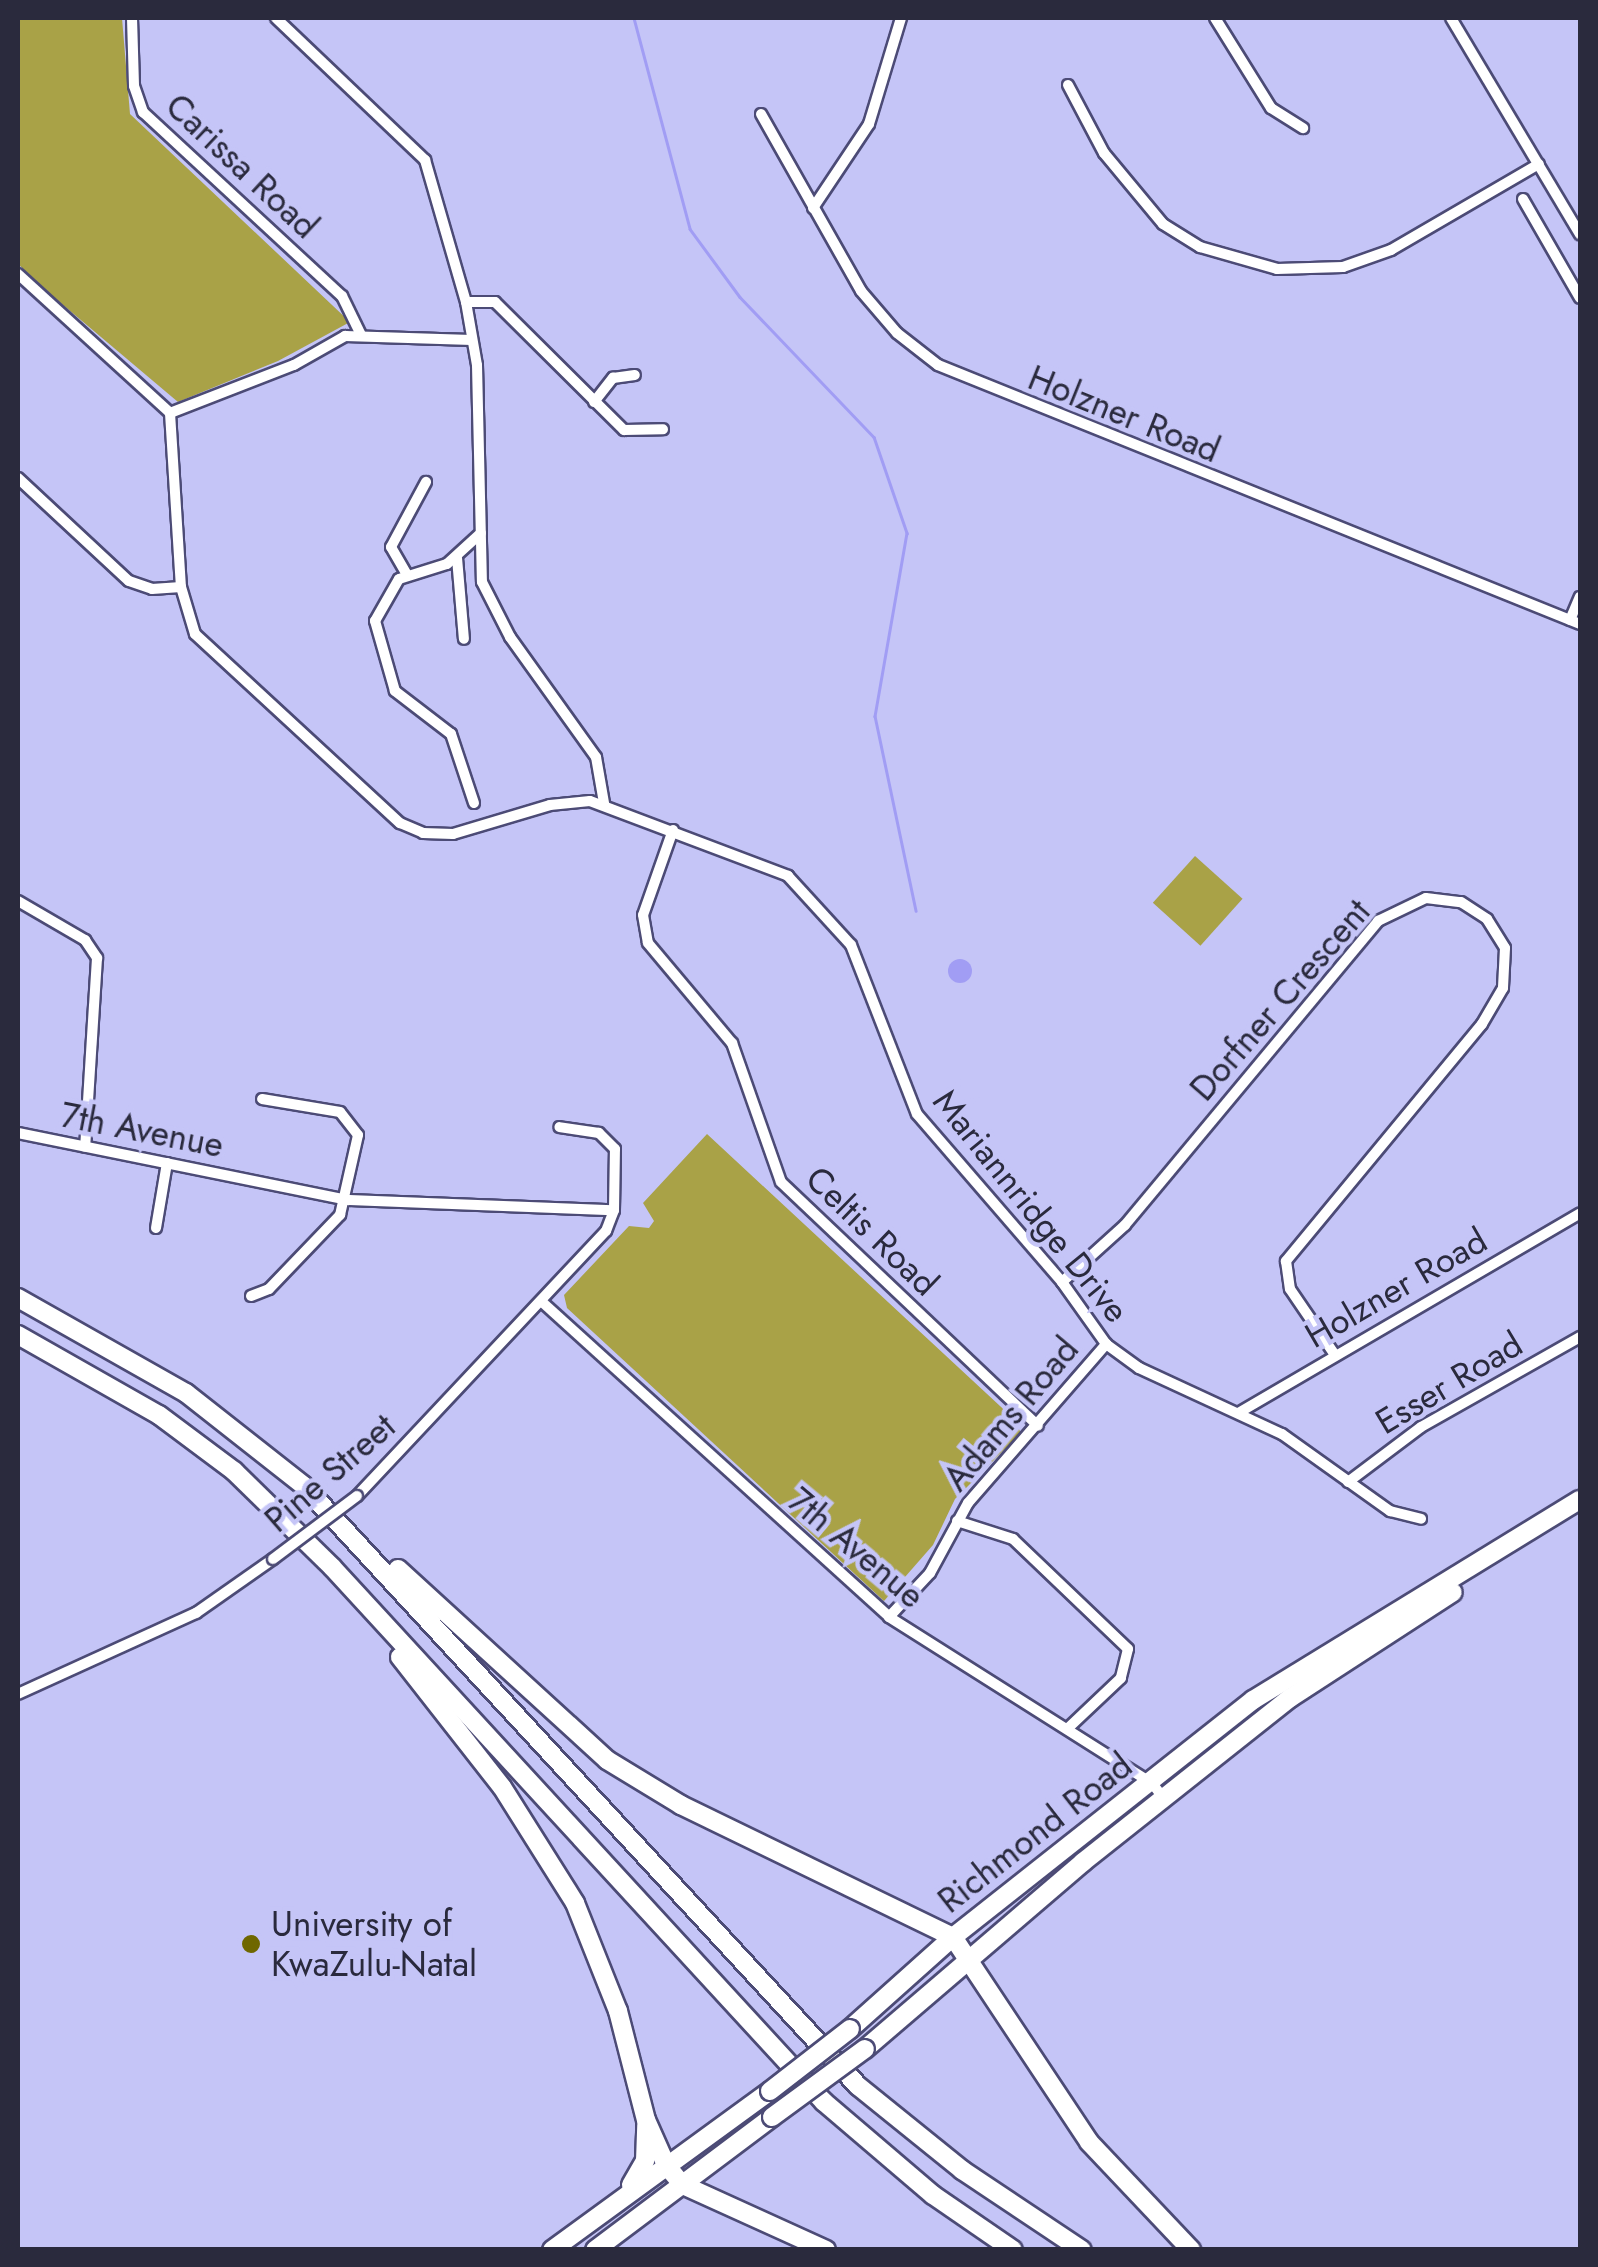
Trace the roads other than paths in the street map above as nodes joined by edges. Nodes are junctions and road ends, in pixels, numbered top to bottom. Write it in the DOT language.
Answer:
graph roads {
  1 [pos="132,18"];
  2 [pos="276,18"];
  3 [pos="901,18"];
  4 [pos="1215,18"];
  5 [pos="1451,18"];
  6 [pos="1068,85"];
  7 [pos="761,114"];
  8 [pos="1303,128"];
  9 [pos="1539,164"];
  10 [pos="1523,199"];
  11 [pos="813,208"];
  12 [pos="1580,234"];
  13 [pos="18,274"];
  14 [pos="1580,298"];
  15 [pos="466,302"];
  16 [pos="361,335"];
  17 [pos="472,340"];
  18 [pos="636,375"];
  19 [pos="594,402"];
  20 [pos="170,412"];
  21 [pos="663,429"];
  22 [pos="18,478"];
  23 [pos="426,482"];
  24 [pos="482,532"];
  25 [pos="457,558"];
  26 [pos="406,574"];
  27 [pos="181,587"];
  28 [pos="1580,597"];
  29 [pos="1575,622"];
  30 [pos="464,639"];
  31 [pos="474,803"];
  32 [pos="604,803"];
  33 [pos="673,830"];
  34 [pos="18,901"];
  35 [pos="262,1099"];
  36 [pos="559,1128"];
  37 [pos="18,1133"];
  38 [pos="85,1146"];
  39 [pos="167,1163"];
  40 [pos="348,1200"];
  41 [pos="588,1209"];
  42 [pos="614,1210"];
  43 [pos="1580,1214"];
  44 [pos="156,1228"];
  45 [pos="600,1238"];
  46 [pos="1062,1282"];
  47 [pos="251,1296"];
  48 [pos="18,1298"];
  49 [pos="540,1301"];
  50 [pos="18,1335"];
  51 [pos="1580,1336"];
  52 [pos="1106,1344"];
  53 [pos="1335,1355"];
  54 [pos="1240,1412"];
  55 [pos="1038,1426"];
  56 [pos="1348,1482"];
  57 [pos="1580,1500"];
  58 [pos="1580,1512"];
  59 [pos="1421,1519"];
  60 [pos="958,1521"];
  61 [pos="362,1542"];
  62 [pos="332,1567"];
  63 [pos="889,1617"];
  64 [pos="18,1694"];
  65 [pos="1067,1729"];
  66 [pos="1152,1783"];
  67 [pos="1164,1799"];
  68 [pos="1004,1934"];
  69 [pos="953,1937"];
  70 [pos="969,1965"];
  71 [pos="989,1989"];
  72 [pos="646,2120"];
  73 [pos="666,2165"];
  74 [pos="683,2185"];
  75 [pos="602,2208"];
  76 [pos="552,2250"];
  77 [pos="595,2250"];
  78 [pos="826,2250"];
  79 [pos="1013,2250"];
  80 [pos="1082,2250"];
  81 [pos="1191,2250"];
  1 -- 16 [label="street, Carissa Road"];
  2 -- 15 [label="street"];
  3 -- 11 [label="street"];
  4 -- 8 [label="street"];
  5 -- 9 [label="street"];
  6 -- 9 [label="street"];
  7 -- 11 [label="street, Holzner Road"];
  9 -- 12 [label="street"];
  10 -- 14 [label="street"];
  11 -- 29 [label="street, Holzner Road"];
  13 -- 20 [label="street"];
  15 -- 17 [label="street"];
  15 -- 19 [label="street"];
  16 -- 17 [label="street"];
  16 -- 20 [label="street"];
  17 -- 24 [label="street"];
  18 -- 19 [label="street"];
  19 -- 21 [label="street"];
  20 -- 27 [label="street, Mariannridge Drive"];
  22 -- 27 [label="street"];
  23 -- 26 [label="street"];
  24 -- 25 [label="street"];
  24 -- 32 [label="street"];
  25 -- 26 [label="street"];
  25 -- 30 [label="street"];
  26 -- 31 [label="street"];
  27 -- 32 [label="street, Mariannridge Drive"];
  28 -- 29 [label="street"];
  32 -- 33 [label="street, Mariannridge Drive"];
  33 -- 46 [label="street, Mariannridge Drive"];
  33 -- 55 [label="street, Celtis Road"];
  34 -- 38 [label="street"];
  35 -- 40 [label="street"];
  36 -- 42 [label="street"];
  37 -- 38 [label="street, 7th Avenue"];
  38 -- 39 [label="street, 7th Avenue"];
  39 -- 40 [label="street, 7th Avenue"];
  39 -- 44 [label="street"];
  40 -- 41 [label="street, 7th Avenue"];
  40 -- 47 [label="street"];
  41 -- 42 [label="street, 7th Avenue"];
  41 -- 45 [label="street"];
  42 -- 45 [label="street, Pine Street"];
  43 -- 53 [label="street, Holzner Road"];
  45 -- 49 [label="street, Pine Street"];
  46 -- 52 [label="street, Mariannridge Drive"];
  46 -- 53 [label="street, Dorfner Crescent"];
  48 -- 61 [label="highway"];
  49 -- 63 [label="street, 7th Avenue"];
  49 -- 64 [label="street, Pine Street, bridge"];
  50 -- 62 [label="highway"];
  51 -- 56 [label="street, Esser Road"];
  52 -- 54 [label="street, Mariannridge Drive"];
  52 -- 55 [label="street, Adams Road"];
  53 -- 54 [label="street, Holzner Road"];
  54 -- 56 [label="street, Mariannridge Drive"];
  55 -- 60 [label="street, Adams Road"];
  56 -- 59 [label="street, Mariannridge Drive"];
  57 -- 66 [label="highway, Richmond Road"];
  58 -- 67 [label="highway, Richmond Road"];
  60 -- 63 [label="street, Adams Road"];
  60 -- 65 [label="street"];
  61 -- 69 [label="highway"];
  61 -- 80 [label="highway"];
  62 -- 72 [label="highway"];
  62 -- 79 [label="highway"];
  63 -- 65 [label="street, 7th Avenue"];
  65 -- 66 [label="street, 7th Avenue"];
  66 -- 67 [label="street, 7th Avenue"];
  66 -- 69 [label="highway, Richmond Road"];
  67 -- 68 [label="highway, Richmond Road"];
  68 -- 70 [label="highway, Richmond Road"];
  68 -- 71 [label="highway"];
  69 -- 70 [label="highway"];
  69 -- 73 [label="highway, Richmond Road, bridge"];
  70 -- 71 [label="highway"];
  70 -- 74 [label="highway, Richmond Road, bridge"];
  71 -- 81 [label="highway"];
  72 -- 73 [label="highway"];
  72 -- 75 [label="highway"];
  73 -- 74 [label="highway"];
  73 -- 75 [label="highway, Richmond Road"];
  74 -- 77 [label="highway, Richmond Road"];
  74 -- 78 [label="highway"];
  75 -- 76 [label="highway, Richmond Road"];
}
